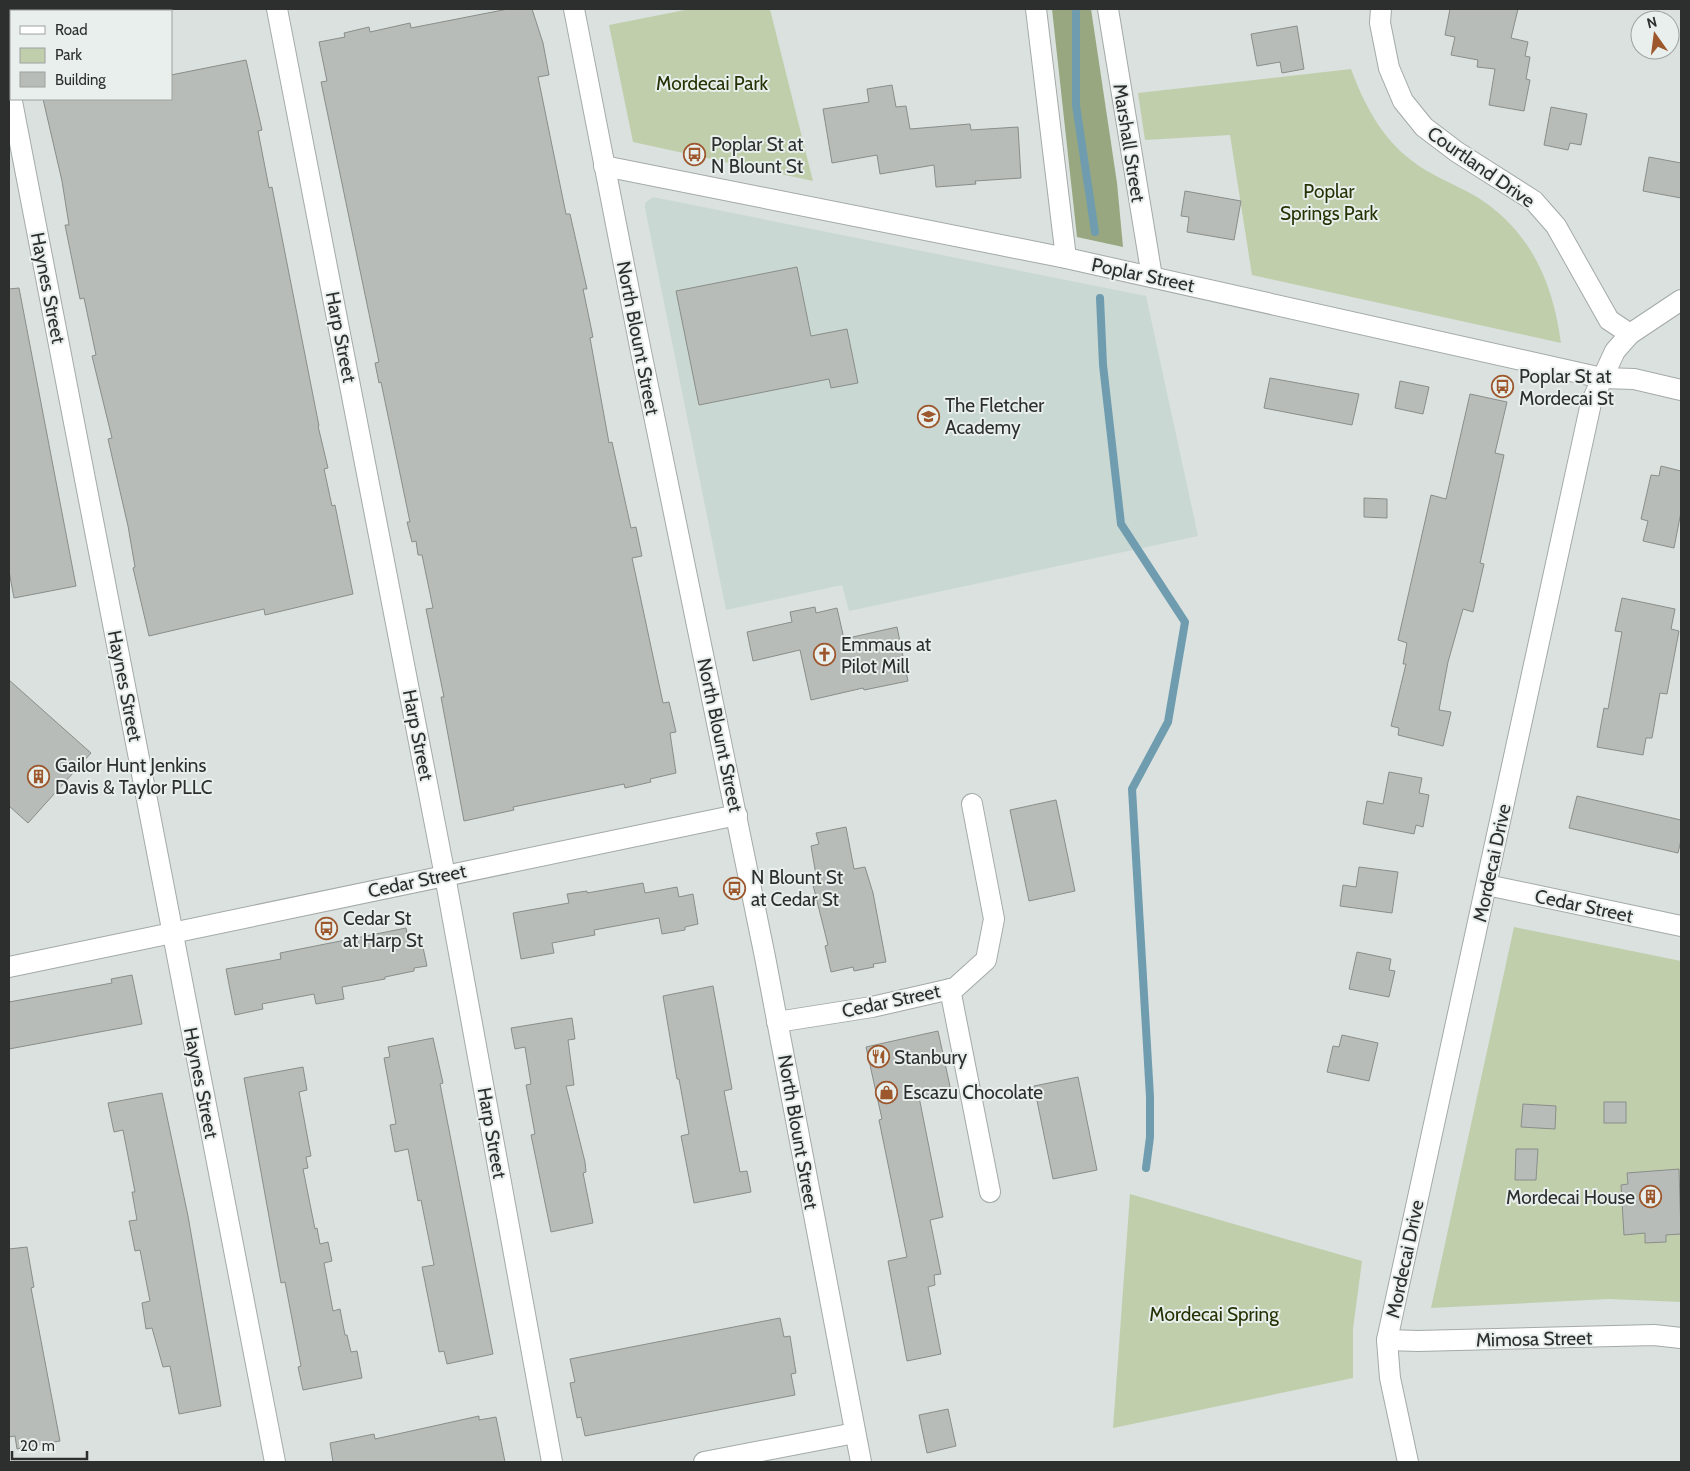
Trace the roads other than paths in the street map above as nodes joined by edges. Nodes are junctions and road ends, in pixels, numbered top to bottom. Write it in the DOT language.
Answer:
graph roads {
  1 [pos="277,9"];
  2 [pos="574,9"];
  3 [pos="1036,9"];
  4 [pos="1108,9"];
  5 [pos="1381,9"];
  6 [pos="12,100"];
  7 [pos="604,166"];
  8 [pos="1066,258"];
  9 [pos="1152,277"];
  10 [pos="1681,300"];
  11 [pos="1630,334"];
  12 [pos="1602,378"];
  13 [pos="1681,390"];
  14 [pos="972,804"];
  15 [pos="737,815"];
  16 [pos="445,876"];
  17 [pos="1487,885"];
  18 [pos="1681,926"];
  19 [pos="173,932"];
  20 [pos="9,967"];
  21 [pos="950,989"];
  22 [pos="778,1022"];
  23 [pos="990,1192"];
  24 [pos="1681,1338"];
  25 [pos="1387,1340"];
  26 [pos="855,1433"];
  27 [pos="275,1462"];
  28 [pos="552,1462"];
  29 [pos="704,1462"];
  30 [pos="861,1462"];
  31 [pos="1408,1462"];
  1 -- 16 [label="street, Harp Street"];
  2 -- 7 [label="street, North Blount Street"];
  3 -- 8 [label="street"];
  4 -- 9 [label="street, Marshall Street"];
  5 -- 11 [label="street, Courtland Drive"];
  6 -- 19 [label="street, Haynes Street"];
  7 -- 8 [label="street, Poplar Street"];
  7 -- 15 [label="street, North Blount Street"];
  8 -- 9 [label="street, Poplar Street"];
  9 -- 12 [label="street, Poplar Street"];
  10 -- 11 [label="street, Mordecai Drive"];
  11 -- 12 [label="street, Mordecai Drive"];
  12 -- 13 [label="street, Poplar Street"];
  12 -- 17 [label="street, Mordecai Drive"];
  14 -- 21 [label="street, Cedar Street"];
  15 -- 16 [label="street, Cedar Street"];
  15 -- 22 [label="street, North Blount Street"];
  16 -- 19 [label="street, Cedar Street"];
  16 -- 28 [label="street, Harp Street"];
  17 -- 18 [label="street, Cedar Street"];
  17 -- 25 [label="street, Mordecai Drive"];
  19 -- 20 [label="street, Cedar Street"];
  19 -- 27 [label="street, Haynes Street"];
  21 -- 22 [label="street, Cedar Street"];
  21 -- 23 [label="street"];
  22 -- 26 [label="street, North Blount Street"];
  24 -- 25 [label="street, Mimosa Street"];
  25 -- 31 [label="street, Mordecai Drive"];
  26 -- 29 [label="street"];
  26 -- 30 [label="street, North Blount Street"];
}
